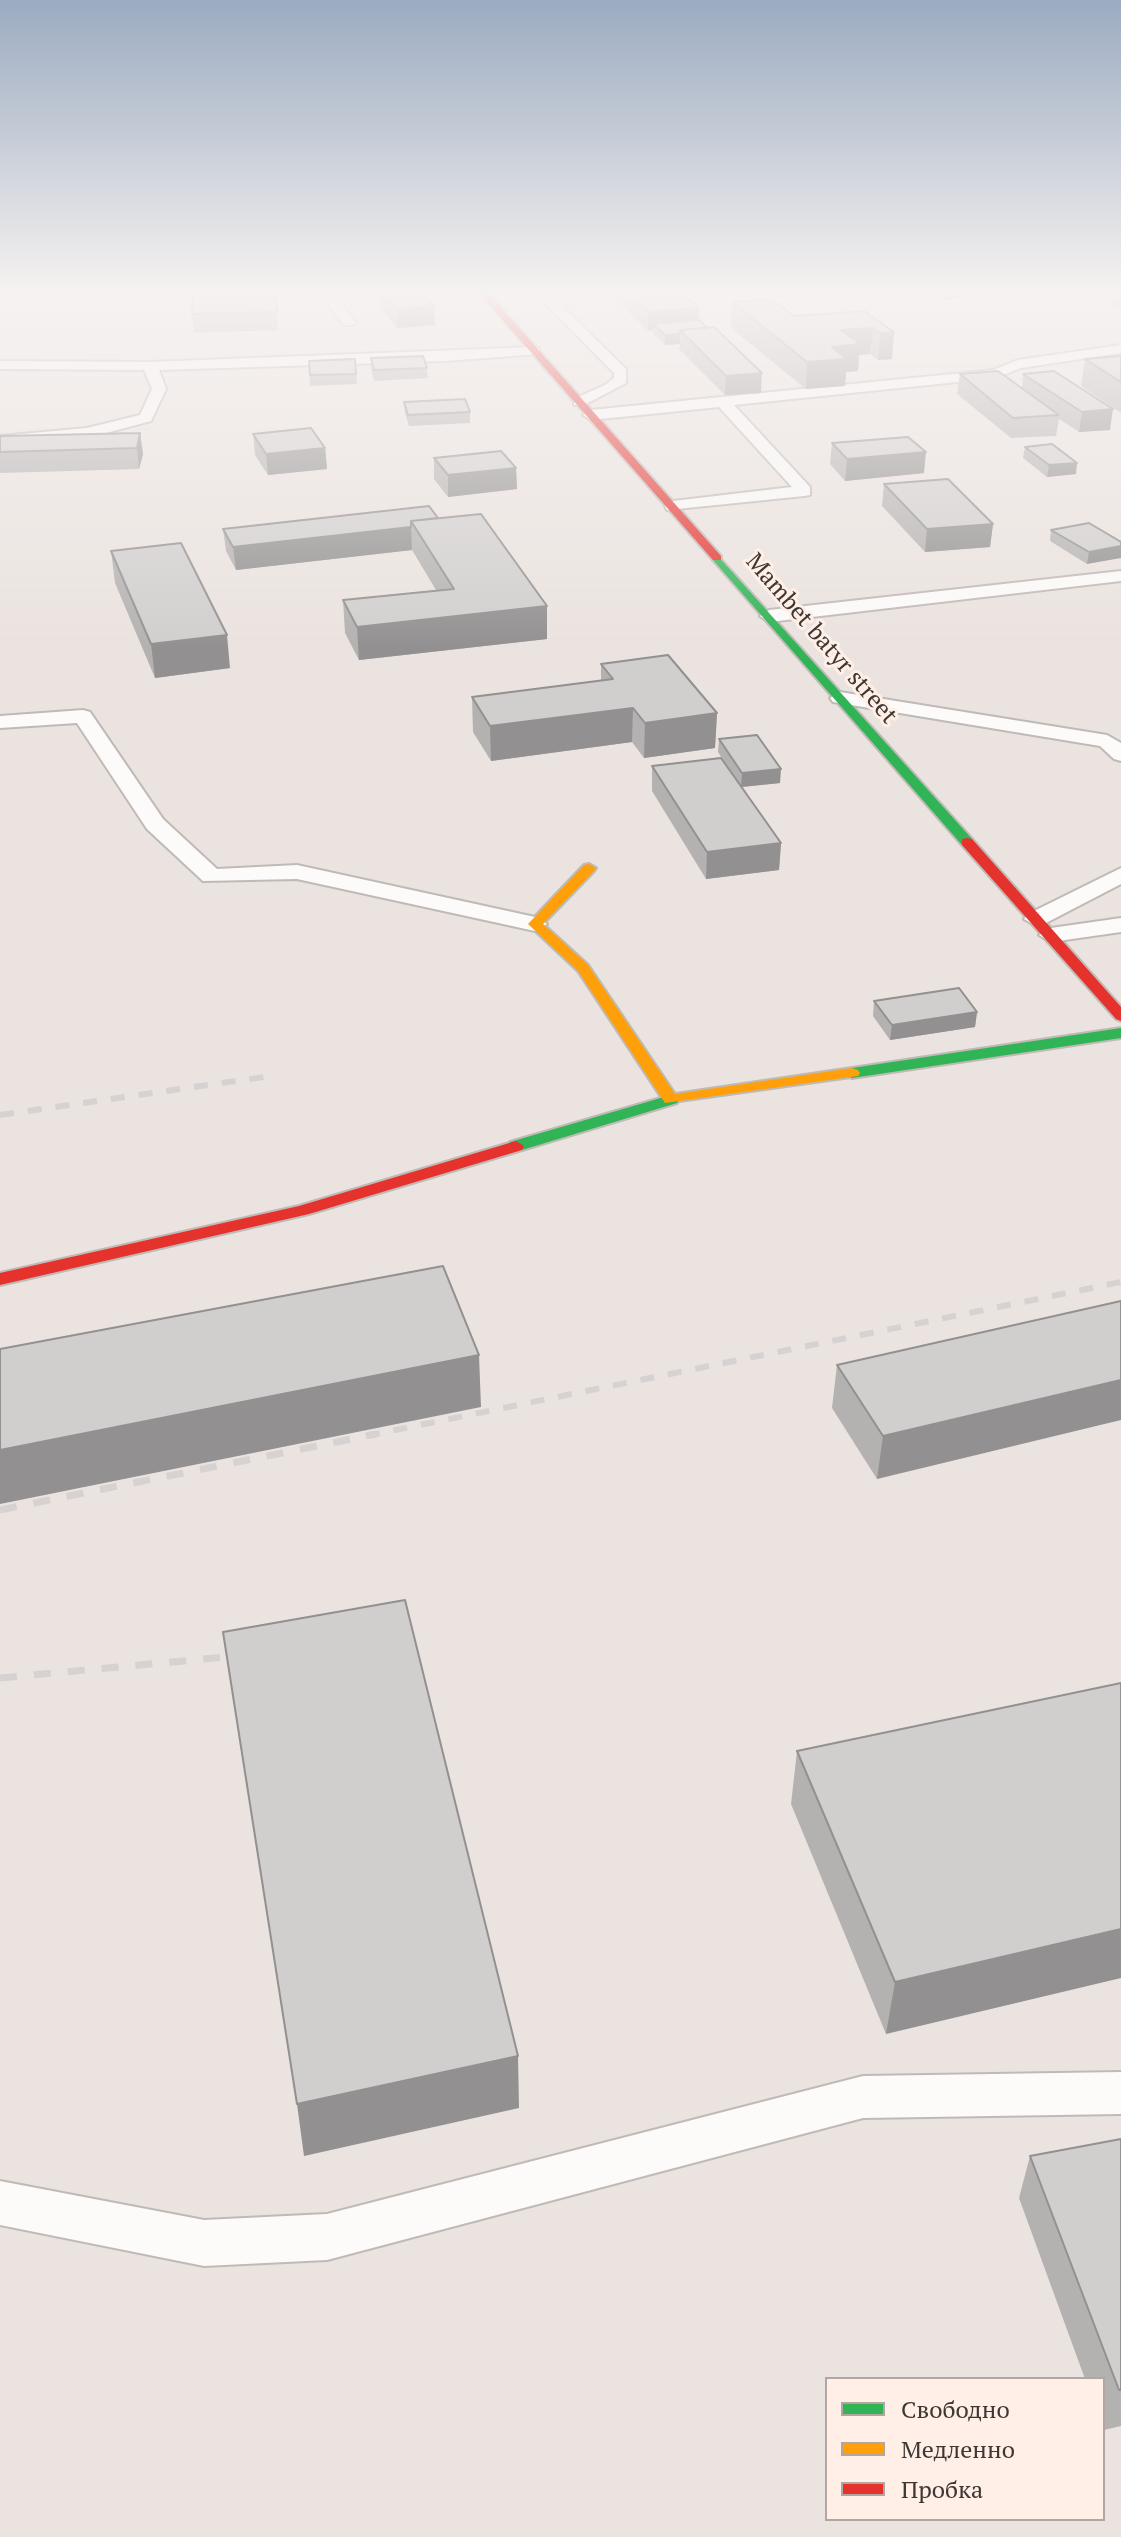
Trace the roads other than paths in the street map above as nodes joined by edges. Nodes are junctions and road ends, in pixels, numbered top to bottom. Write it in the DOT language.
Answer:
graph roads {
  1 [pos="149,412"];
  2 [pos="589,412"];
  3 [pos="733,412"];
  4 [pos="0,441"];
  5 [pos="673,506"];
  6 [pos="1121,576"];
  7 [pos="769,616"];
  8 [pos="840,698"];
  9 [pos="0,722"];
  10 [pos="1121,755"];
  11 [pos="589,868"];
  12 [pos="1121,875"];
  13 [pos="535,924"];
  14 [pos="1121,925"];
  15 [pos="1043,927"];
  16 [pos="1121,1016"];
  17 [pos="1121,1033"];
  18 [pos="671,1100"];
  19 [pos="0,1279"];
  20 [pos="1121,2093"];
  21 [pos="0,2203"];
  1 -- 4 [label="lane"];
  2 -- 5 [label="main road, Mambet batyr street"];
  3 -- 5 [label="lane"];
  5 -- 7 [label="main road, Mambet batyr street"];
  6 -- 7 [label="lane"];
  7 -- 8 [label="main road, Mambet batyr street"];
  8 -- 10 [label="lane"];
  8 -- 15 [label="main road, Mambet batyr street"];
  9 -- 13 [label="lane"];
  11 -- 13 [label="main road"];
  12 -- 15 [label="lane"];
  13 -- 18 [label="main road"];
  14 -- 15 [label="lane"];
  15 -- 16 [label="main road, Mambet batyr street"];
  17 -- 18 [label="main road"];
  18 -- 19 [label="main road"];
  20 -- 21 [label="lane"];
}
